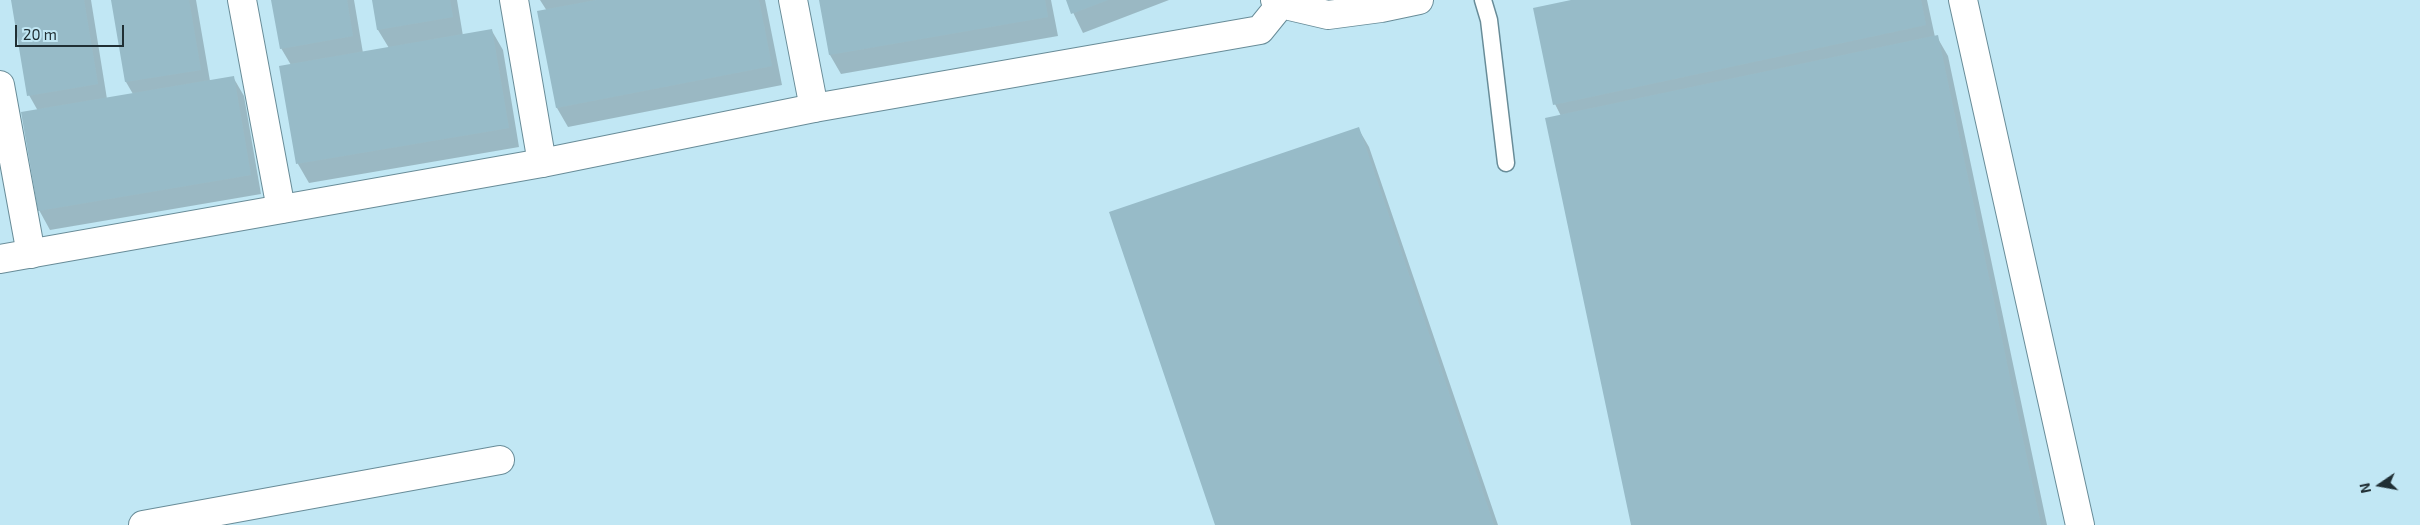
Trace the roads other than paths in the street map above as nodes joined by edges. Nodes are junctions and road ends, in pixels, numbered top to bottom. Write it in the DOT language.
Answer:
graph roads {
  1 [pos="242,0"];
  2 [pos="514,0"];
  3 [pos="793,0"];
  4 [pos="1419,0"];
  5 [pos="1482,0"];
  6 [pos="1963,0"];
  7 [pos="1278,2"];
  8 [pos="0,85"];
  9 [pos="814,108"];
  10 [pos="542,162"];
  11 [pos="1506,164"];
  12 [pos="281,209"];
  13 [pos="31,254"];
  14 [pos="0,259"];
  15 [pos="500,460"];
  16 [pos="143,525"];
  17 [pos="2080,525"];
  1 -- 12 [label="street"];
  2 -- 10 [label="street"];
  3 -- 9 [label="street"];
  4 -- 7 [label="street"];
  5 -- 11 [label="lane"];
  6 -- 17 [label="street"];
  7 -- 9 [label="street"];
  8 -- 13 [label="street"];
  9 -- 10 [label="street"];
  10 -- 12 [label="street"];
  12 -- 13 [label="street"];
  13 -- 14 [label="street"];
  15 -- 16 [label="street"];
}
